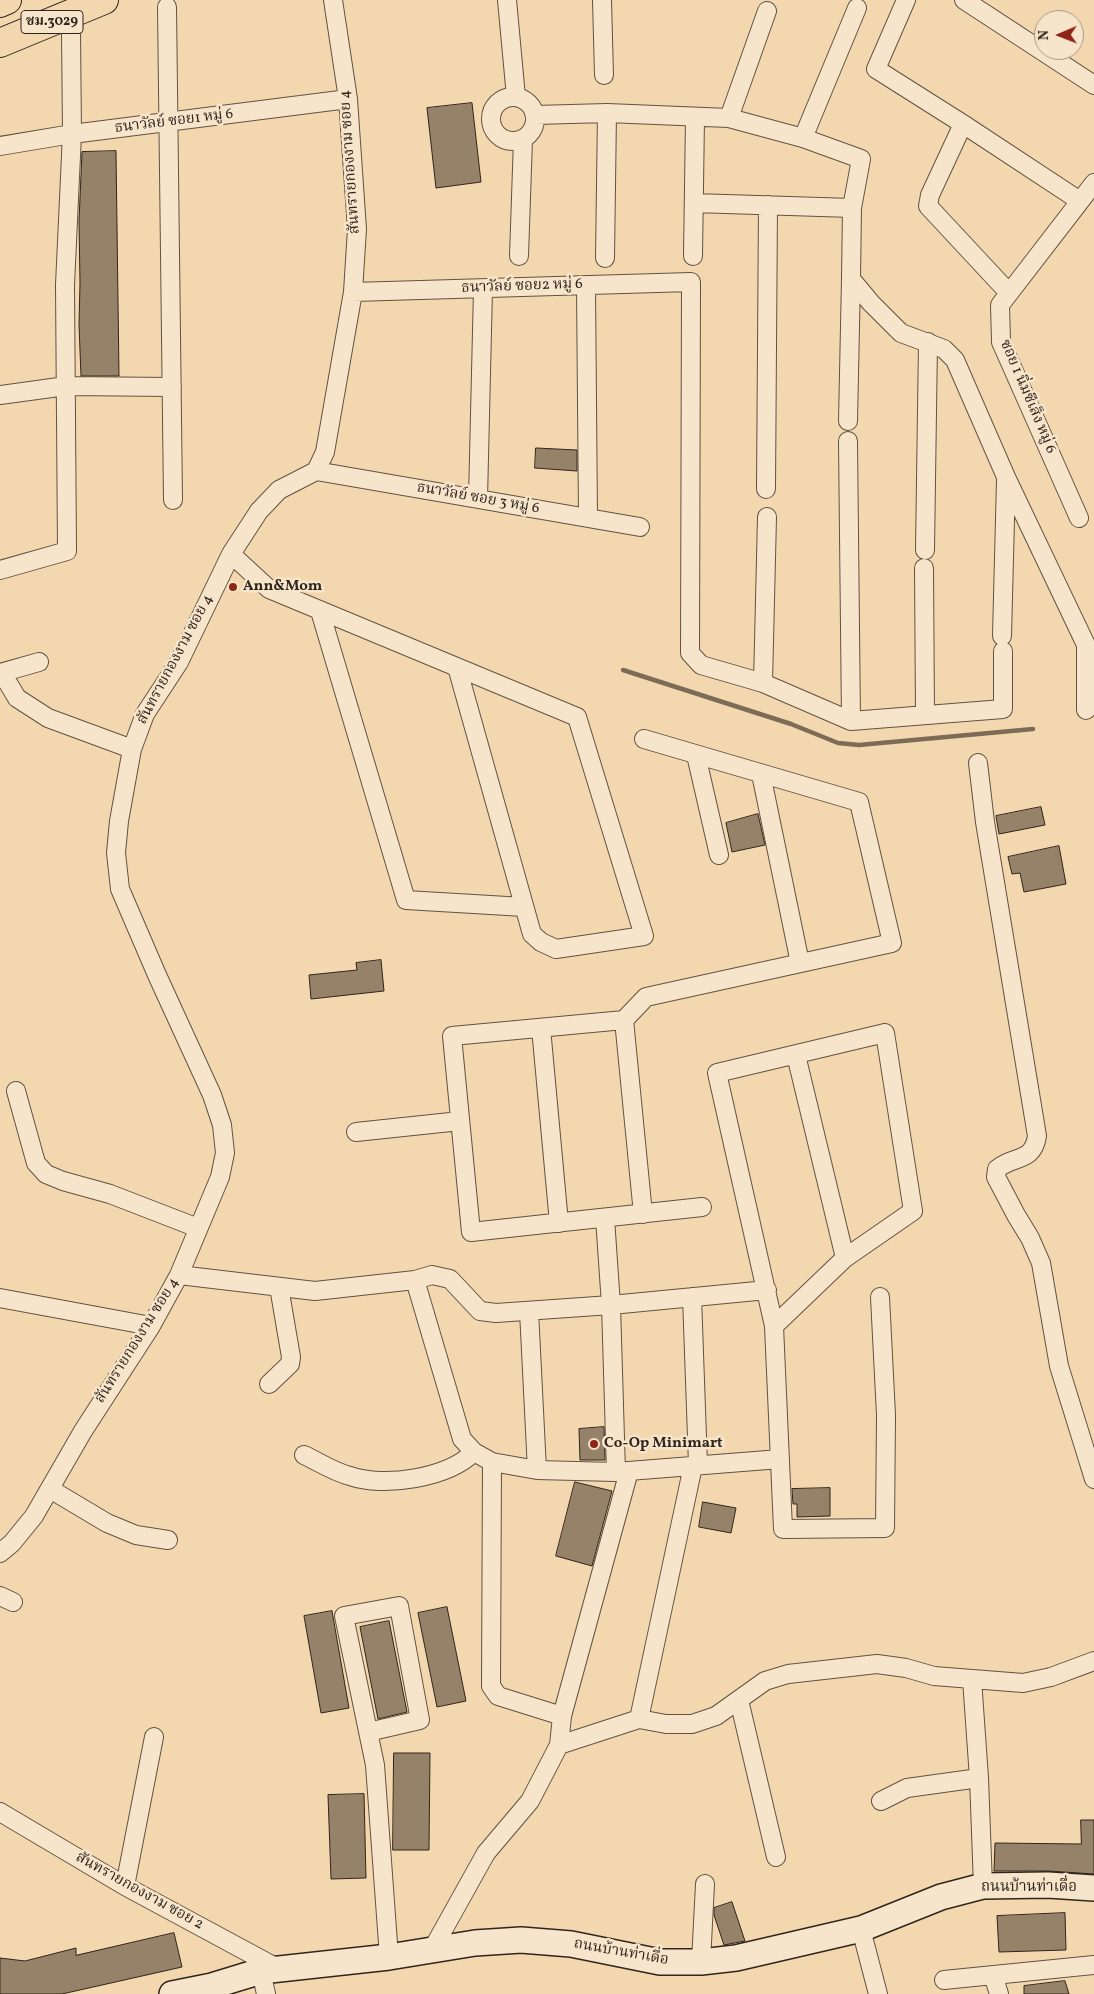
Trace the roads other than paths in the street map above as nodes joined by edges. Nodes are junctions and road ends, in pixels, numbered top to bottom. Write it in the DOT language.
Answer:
graph roads {
  1 [pos="7,0"];
  2 [pos="104,0"];
  3 [pos="333,0"];
  4 [pos="507,0"];
  5 [pos="602,0"];
  6 [pos="906,0"];
  7 [pos="964,0"];
  8 [pos="0,3"];
  9 [pos="168,7"];
  10 [pos="857,8"];
  11 [pos="767,11"];
  12 [pos="71,32"];
  13 [pos="0,43"];
  14 [pos="604,75"];
  15 [pos="1094,84"];
  16 [pos="516,97"];
  17 [pos="348,99"];
  18 [pos="606,113"];
  19 [pos="535,115"];
  20 [pos="695,118"];
  21 [pos="729,118"];
  22 [pos="169,123"];
  23 [pos="963,124"];
  24 [pos="72,134"];
  25 [pos="803,138"];
  26 [pos="523,139"];
  27 [pos="0,146"];
  28 [pos="1094,183"];
  29 [pos="1080,201"];
  30 [pos="694,203"];
  31 [pos="768,205"];
  32 [pos="852,208"];
  33 [pos="519,256"];
  34 [pos="693,256"];
  35 [pos="605,258"];
  36 [pos="850,279"];
  37 [pos="586,286"];
  38 [pos="483,288"];
  39 [pos="353,292"];
  40 [pos="1009,293"];
  41 [pos="928,342"];
  42 [pos="66,386"];
  43 [pos="172,387"];
  44 [pos="0,395"];
  45 [pos="848,421"];
  46 [pos="848,441"];
  47 [pos="316,471"];
  48 [pos="1006,477"];
  49 [pos="766,489"];
  50 [pos="478,499"];
  51 [pos="173,500"];
  52 [pos="767,517"];
  53 [pos="588,518"];
  54 [pos="1079,518"];
  55 [pos="640,527"];
  56 [pos="925,550"];
  57 [pos="231,554"];
  58 [pos="924,568"];
  59 [pos="0,570"];
  60 [pos="320,611"];
  61 [pos="39,662"];
  62 [pos="457,667"];
  63 [pos="1,673"];
  64 [pos="763,683"];
  65 [pos="1086,710"];
  66 [pos="925,715"];
  67 [pos="850,721"];
  68 [pos="644,740"];
  69 [pos="132,749"];
  70 [pos="696,754"];
  71 [pos="978,763"];
  72 [pos="761,774"];
  73 [pos="719,855"];
  74 [pos="524,907"];
  75 [pos="800,963"];
  76 [pos="624,1020"];
  77 [pos="541,1028"];
  78 [pos="796,1055"];
  79 [pos="16,1091"];
  80 [pos="460,1121"];
  81 [pos="356,1132"];
  82 [pos="702,1207"];
  83 [pos="644,1214"];
  84 [pos="605,1218"];
  85 [pos="559,1223"];
  86 [pos="198,1228"];
  87 [pos="845,1258"];
  88 [pos="179,1275"];
  89 [pos="415,1280"];
  90 [pos="279,1287"];
  91 [pos="767,1290"];
  92 [pos="692,1297"];
  93 [pos="880,1297"];
  94 [pos="0,1298"];
  95 [pos="611,1305"];
  96 [pos="529,1312"];
  97 [pos="151,1326"];
  98 [pos="774,1326"];
  99 [pos="270,1384"];
  100 [pos="474,1452"];
  101 [pos="304,1455"];
  102 [pos="780,1459"];
  103 [pos="492,1462"];
  104 [pos="695,1466"];
  105 [pos="536,1470"];
  106 [pos="623,1472"];
  107 [pos="1094,1478"];
  108 [pos="50,1489"];
  109 [pos="168,1540"];
  110 [pos="0,1553"];
  111 [pos="1094,1661"];
  112 [pos="972,1679"];
  113 [pos="739,1700"];
  114 [pos="562,1716"];
  115 [pos="639,1719"];
  116 [pos="368,1732"];
  117 [pos="154,1738"];
  118 [pos="559,1745"];
  119 [pos="979,1778"];
  120 [pos="881,1802"];
  121 [pos="0,1812"];
  122 [pos="776,1857"];
  123 [pos="705,1884"];
  124 [pos="125,1886"];
  125 [pos="982,1886"];
  126 [pos="1094,1888"];
  127 [pos="861,1929"];
  128 [pos="432,1950"];
  129 [pos="389,1957"];
  130 [pos="701,1962"];
  131 [pos="1094,1965"];
  132 [pos="993,1975"];
  133 [pos="269,1978"];
  134 [pos="944,1980"];
  135 [pos="172,1994"];
  136 [pos="878,1994"];
  137 [pos="999,1994"];
  1 -- 8 [label="main road, ชม.3029"];
  2 -- 13 [label="main road, ชม.3029"];
  3 -- 17 [label="street, สันทรายกองงาม ซอย 4"];
  4 -- 16 [label="street"];
  5 -- 14 [label="street"];
  6 -- 23 [label="street"];
  7 -- 15 [label="street"];
  9 -- 22 [label="street"];
  10 -- 25 [label="street"];
  11 -- 21 [label="street"];
  12 -- 24 [label="street"];
  16 -- 19 [label="street"];
  16 -- 26 [label="street"];
  17 -- 22 [label="street, ธนาวัลย์ ซอย1 หมู่ 6"];
  17 -- 39 [label="street, สันทรายกองงาม ซอย 4"];
  18 -- 19 [label="street"];
  18 -- 20 [label="street"];
  18 -- 35 [label="street"];
  19 -- 26 [label="street"];
  20 -- 21 [label="street"];
  20 -- 30 [label="street"];
  21 -- 25 [label="street"];
  22 -- 24 [label="street, ธนาวัลย์ ซอย1 หมู่ 6"];
  22 -- 43 [label="street"];
  23 -- 29 [label="street"];
  23 -- 40 [label="street"];
  24 -- 27 [label="street, ธนาวัลย์ ซอย1 หมู่ 6"];
  24 -- 42 [label="street"];
  25 -- 32 [label="street"];
  26 -- 33 [label="street"];
  28 -- 29 [label="street, ซอย 1 นิ่มซีเส็ง หมู่ 6"];
  29 -- 40 [label="street, ซอย 1 นิ่มซีเส็ง หมู่ 6"];
  30 -- 31 [label="street"];
  30 -- 34 [label="street"];
  31 -- 32 [label="street"];
  31 -- 49 [label="street"];
  32 -- 36 [label="street"];
  36 -- 41 [label="street"];
  36 -- 45 [label="street"];
  37 -- 38 [label="street, ธนาวัลย์ ซอย2 หมู่ 6"];
  37 -- 53 [label="street"];
  37 -- 64 [label="street, ธนาวัลย์ ซอย2 หมู่ 6"];
  38 -- 39 [label="street, ธนาวัลย์ ซอย2 หมู่ 6"];
  38 -- 50 [label="street"];
  39 -- 47 [label="street, สันทรายกองงาม ซอย 4"];
  40 -- 54 [label="street, ซอย 1 นิ่มซีเส็ง หมู่ 6"];
  41 -- 48 [label="street"];
  41 -- 56 [label="street"];
  42 -- 43 [label="street"];
  42 -- 44 [label="street"];
  42 -- 59 [label="street"];
  43 -- 51 [label="street"];
  46 -- 67 [label="street"];
  47 -- 50 [label="street, ธนาวัลย์ ซอย 3 หมู่ 6"];
  47 -- 57 [label="street, สันทรายกองงาม ซอย 4"];
  48 -- 65 [label="street"];
  48 -- 66 [label="street"];
  50 -- 53 [label="street, ธนาวัลย์ ซอย 3 หมู่ 6"];
  52 -- 64 [label="street"];
  53 -- 55 [label="street, ธนาวัลย์ ซอย 3 หมู่ 6"];
  57 -- 60 [label="street"];
  57 -- 69 [label="street, สันทรายกองงาม ซอย 4"];
  58 -- 66 [label="street"];
  60 -- 62 [label="street"];
  60 -- 74 [label="street"];
  61 -- 63 [label="street"];
  62 -- 74 [label="street"];
  62 -- 74 [label="street"];
  63 -- 69 [label="street"];
  64 -- 67 [label="street"];
  66 -- 67 [label="street"];
  68 -- 70 [label="street"];
  69 -- 86 [label="street, สันทรายกองงาม ซอย 4"];
  70 -- 72 [label="street"];
  70 -- 73 [label="street"];
  71 -- 107 [label="street"];
  72 -- 75 [label="street"];
  72 -- 75 [label="street"];
  75 -- 76 [label="street"];
  76 -- 77 [label="street"];
  76 -- 83 [label="street"];
  77 -- 80 [label="street"];
  77 -- 85 [label="street"];
  78 -- 87 [label="street"];
  78 -- 87 [label="street"];
  78 -- 91 [label="street"];
  79 -- 86 [label="street"];
  80 -- 81 [label="street"];
  80 -- 85 [label="street"];
  82 -- 83 [label="street"];
  83 -- 84 [label="street"];
  84 -- 85 [label="street"];
  84 -- 95 [label="street"];
  86 -- 88 [label="street, สันทรายกองงาม ซอย 4"];
  87 -- 98 [label="street"];
  88 -- 90 [label="street"];
  88 -- 97 [label="street, สันทรายกองงาม ซอย 4"];
  89 -- 90 [label="street"];
  89 -- 96 [label="street"];
  89 -- 100 [label="street"];
  90 -- 99 [label="street"];
  91 -- 92 [label="street"];
  91 -- 98 [label="street"];
  92 -- 95 [label="street"];
  92 -- 104 [label="street"];
  93 -- 102 [label="street"];
  94 -- 97 [label="street"];
  95 -- 96 [label="street"];
  95 -- 106 [label="street"];
  96 -- 105 [label="street"];
  97 -- 108 [label="street, สันทรายกองงาม ซอย 4"];
  98 -- 102 [label="street"];
  100 -- 101 [label="street"];
  100 -- 103 [label="street"];
  102 -- 104 [label="street"];
  103 -- 105 [label="street"];
  103 -- 114 [label="street"];
  104 -- 106 [label="street"];
  104 -- 115 [label="street"];
  105 -- 106 [label="street"];
  106 -- 114 [label="street"];
  108 -- 109 [label="street"];
  108 -- 110 [label="street, สันทรายกองงาม ซอย 4"];
  111 -- 112 [label="street"];
  112 -- 113 [label="street"];
  112 -- 119 [label="street"];
  113 -- 115 [label="street"];
  113 -- 122 [label="street"];
  114 -- 118 [label="street"];
  115 -- 118 [label="street"];
  116 -- 116 [label="street"];
  116 -- 129 [label="street"];
  117 -- 124 [label="street"];
  118 -- 128 [label="street"];
  119 -- 120 [label="street"];
  119 -- 125 [label="street"];
  121 -- 124 [label="street, สันทรายกองงาม ซอย 2"];
  123 -- 130 [label="street"];
  124 -- 133 [label="street, สันทรายกองงาม ซอย 2"];
  125 -- 126 [label="street, ถนนบ้านท่าเดื่อ"];
  125 -- 127 [label="street, ถนนบ้านท่าเดื่อ"];
  127 -- 130 [label="street, ถนนบ้านท่าเดื่อ"];
  127 -- 136 [label="street"];
  128 -- 129 [label="street, ถนนบ้านท่าเดื่อ"];
  128 -- 130 [label="street, ถนนบ้านท่าเดื่อ"];
  129 -- 133 [label="street, ถนนบ้านท่าเดื่อ"];
  131 -- 132 [label="street"];
  132 -- 134 [label="street"];
  132 -- 137 [label="street"];
  133 -- 135 [label="street, ถนนบ้านท่าเดื่อ"];
}
